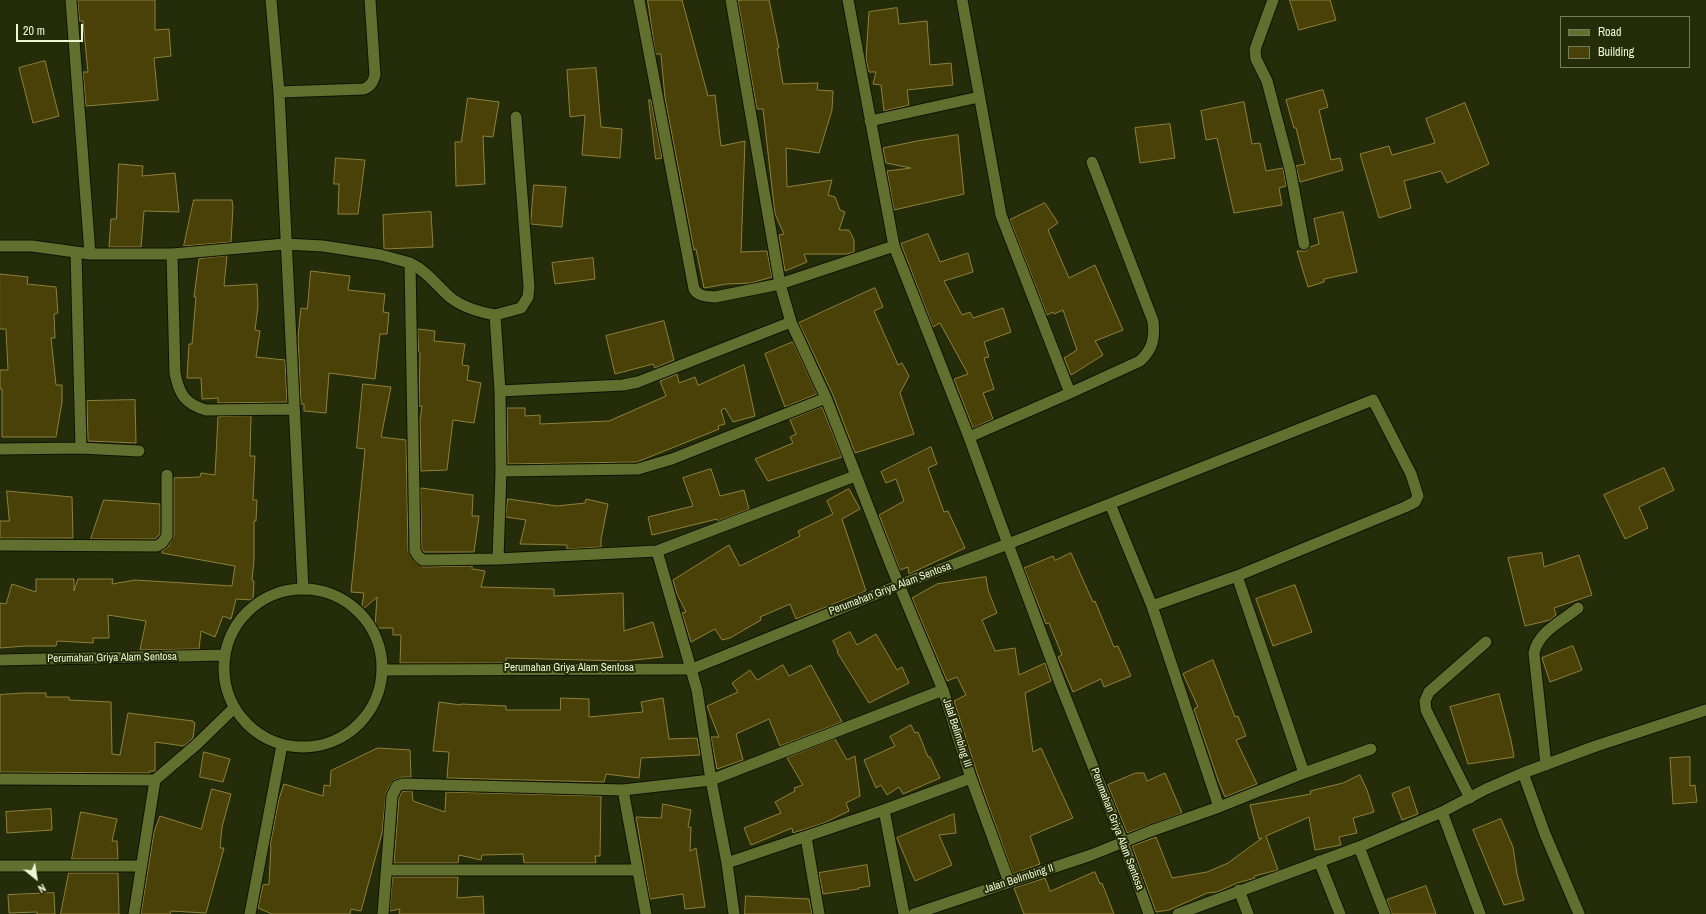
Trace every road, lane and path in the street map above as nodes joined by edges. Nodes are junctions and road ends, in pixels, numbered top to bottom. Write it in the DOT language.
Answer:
graph roads {
  1 [pos="71,0"];
  2 [pos="272,0"];
  3 [pos="370,0"];
  4 [pos="639,0"];
  5 [pos="731,0"];
  6 [pos="848,0"];
  7 [pos="962,0"];
  8 [pos="1273,0"];
  9 [pos="279,92"];
  10 [pos="979,97"];
  11 [pos="516,117"];
  12 [pos="870,121"];
  13 [pos="1092,162"];
  14 [pos="285,244"];
  15 [pos="1304,244"];
  16 [pos="0,246"];
  17 [pos="894,246"];
  18 [pos="76,252"];
  19 [pos="90,254"];
  20 [pos="172,254"];
  21 [pos="410,263"];
  22 [pos="780,284"];
  23 [pos="495,315"];
  24 [pos="791,322"];
  25 [pos="500,391"];
  26 [pos="1070,393"];
  27 [pos="826,398"];
  28 [pos="294,409"];
  29 [pos="969,437"];
  30 [pos="81,448"];
  31 [pos="0,449"];
  32 [pos="139,451"];
  33 [pos="501,471"];
  34 [pos="167,475"];
  35 [pos="855,476"];
  36 [pos="1110,504"];
  37 [pos="1008,544"];
  38 [pos="0,545"];
  39 [pos="657,551"];
  40 [pos="498,559"];
  41 [pos="1237,576"];
  42 [pos="899,585"];
  43 [pos="303,589"];
  44 [pos="1152,606"];
  45 [pos="1578,608"];
  46 [pos="1486,642"];
  47 [pos="225,655"];
  48 [pos="0,660"];
  49 [pos="692,669"];
  50 [pos="383,670"];
  51 [pos="943,690"];
  52 [pos="234,708"];
  53 [pos="1706,710"];
  54 [pos="282,745"];
  55 [pos="1371,749"];
  56 [pos="1546,765"];
  57 [pos="1304,773"];
  58 [pos="1523,773"];
  59 [pos="971,778"];
  60 [pos="0,779"];
  61 [pos="155,780"];
  62 [pos="711,780"];
  63 [pos="623,790"];
  64 [pos="1470,798"];
  65 [pos="1220,807"];
  66 [pos="884,810"];
  67 [pos="1442,812"];
  68 [pos="806,837"];
  69 [pos="1123,842"];
  70 [pos="1359,847"];
  71 [pos="1319,861"];
  72 [pos="727,863"];
  73 [pos="0,866"];
  74 [pos="141,866"];
  75 [pos="388,870"];
  76 [pos="638,870"];
  77 [pos="1009,882"];
  78 [pos="1239,890"];
  79 [pos="134,914"];
  80 [pos="250,914"];
  81 [pos="383,914"];
  82 [pos="646,914"];
  83 [pos="734,914"];
  84 [pos="819,914"];
  85 [pos="904,914"];
  86 [pos="914,914"];
  87 [pos="1149,914"];
  88 [pos="1178,914"];
  89 [pos="1248,914"];
  90 [pos="1340,914"];
  91 [pos="1385,914"];
  92 [pos="1480,914"];
  93 [pos="1579,914"];
  1 -- 19 [label="street"];
  2 -- 9 [label="street"];
  3 -- 9 [label="street"];
  4 -- 22 [label="street"];
  5 -- 22 [label="street, Jalal Belimbing III"];
  6 -- 12 [label="street"];
  7 -- 10 [label="street"];
  8 -- 15 [label="street"];
  9 -- 14 [label="street"];
  10 -- 12 [label="street"];
  10 -- 26 [label="street"];
  11 -- 23 [label="street"];
  12 -- 17 [label="street"];
  13 -- 26 [label="street"];
  14 -- 20 [label="street"];
  14 -- 21 [label="street"];
  14 -- 28 [label="street"];
  16 -- 18 [label="street"];
  17 -- 22 [label="street"];
  17 -- 29 [label="street"];
  18 -- 19 [label="street"];
  18 -- 30 [label="street"];
  19 -- 20 [label="street"];
  20 -- 28 [label="street"];
  21 -- 23 [label="street"];
  21 -- 40 [label="street"];
  22 -- 24 [label="street, Jalal Belimbing III"];
  23 -- 25 [label="street"];
  24 -- 25 [label="street"];
  24 -- 27 [label="street, Jalal Belimbing III"];
  25 -- 33 [label="street"];
  26 -- 29 [label="street"];
  27 -- 33 [label="street"];
  27 -- 35 [label="street, Jalal Belimbing III"];
  28 -- 43 [label="street"];
  29 -- 37 [label="street"];
  30 -- 31 [label="street"];
  30 -- 32 [label="street"];
  33 -- 40 [label="street"];
  34 -- 38 [label="street"];
  35 -- 39 [label="street"];
  35 -- 42 [label="street, Jalal Belimbing III"];
  36 -- 37 [label="street"];
  36 -- 41 [label="street"];
  36 -- 44 [label="street"];
  37 -- 42 [label="street, Perumahan Griya Alam Sentosa"];
  37 -- 69 [label="street, Perumahan Griya Alam Sentosa"];
  39 -- 40 [label="street"];
  39 -- 49 [label="street"];
  41 -- 44 [label="street"];
  41 -- 57 [label="street"];
  42 -- 49 [label="street, Perumahan Griya Alam Sentosa"];
  42 -- 51 [label="street, Jalal Belimbing III"];
  43 -- 47 [label="street"];
  43 -- 50 [label="street"];
  44 -- 65 [label="street"];
  45 -- 56 [label="street"];
  46 -- 64 [label="street"];
  47 -- 48 [label="street, Perumahan Griya Alam Sentosa"];
  47 -- 52 [label="street"];
  49 -- 50 [label="street, Perumahan Griya Alam Sentosa"];
  49 -- 62 [label="street"];
  50 -- 54 [label="street"];
  51 -- 59 [label="street, Jalal Belimbing III"];
  51 -- 62 [label="street"];
  52 -- 54 [label="street"];
  52 -- 61 [label="street"];
  53 -- 56 [label="street"];
  54 -- 80 [label="street"];
  55 -- 57 [label="street, Jalan Belimbing II"];
  56 -- 58 [label="street"];
  57 -- 65 [label="street, Jalan Belimbing II"];
  58 -- 64 [label="street"];
  58 -- 93 [label="street"];
  59 -- 66 [label="street"];
  59 -- 77 [label="street, Jalal Belimbing III"];
  60 -- 61 [label="street"];
  61 -- 74 [label="street"];
  62 -- 63 [label="street"];
  62 -- 72 [label="street"];
  63 -- 75 [label="street"];
  63 -- 76 [label="street"];
  64 -- 67 [label="street"];
  65 -- 69 [label="street, Jalan Belimbing II"];
  66 -- 68 [label="street"];
  66 -- 85 [label="street"];
  67 -- 70 [label="street"];
  67 -- 92 [label="street"];
  68 -- 72 [label="street"];
  68 -- 84 [label="street"];
  69 -- 77 [label="street, Jalan Belimbing II"];
  69 -- 87 [label="street, Perumahan Griya Alam Sentosa"];
  70 -- 71 [label="street"];
  70 -- 91 [label="street"];
  71 -- 78 [label="street"];
  71 -- 90 [label="street"];
  72 -- 83 [label="street"];
  73 -- 74 [label="street"];
  74 -- 79 [label="street"];
  75 -- 76 [label="street"];
  75 -- 81 [label="street"];
  76 -- 82 [label="street"];
  77 -- 86 [label="street, Jalan Belimbing II"];
  78 -- 88 [label="street"];
  78 -- 89 [label="street"];
}
